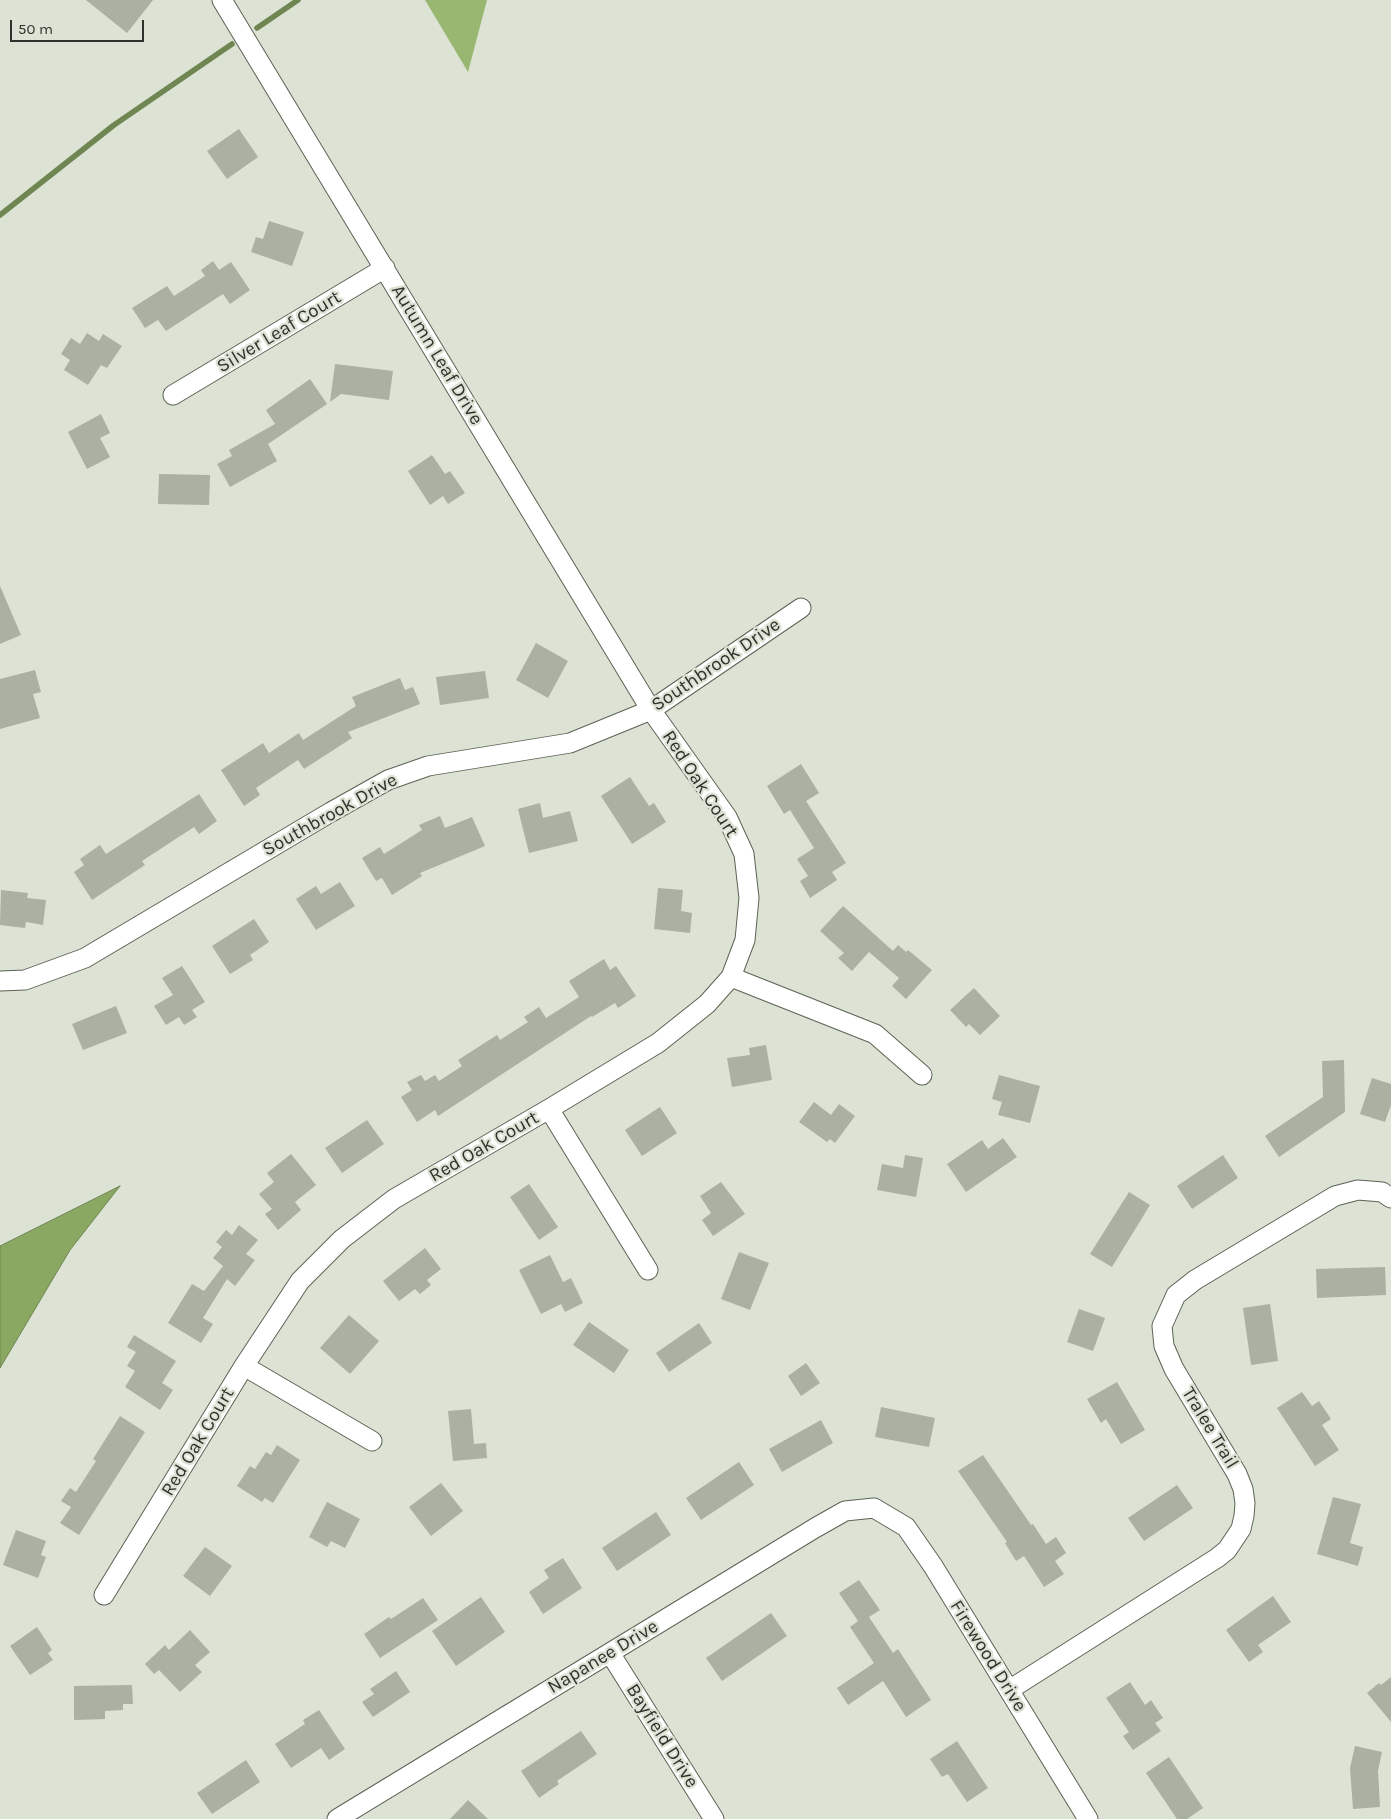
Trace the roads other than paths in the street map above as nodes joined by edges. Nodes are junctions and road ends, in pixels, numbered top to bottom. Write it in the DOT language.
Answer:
graph roads {
  1 [pos="222,0"];
  2 [pos="385,268"];
  3 [pos="173,395"];
  4 [pos="801,608"];
  5 [pos="651,710"];
  6 [pos="731,977"];
  7 [pos="0,980"];
  8 [pos="922,1075"];
  9 [pos="549,1109"];
  10 [pos="1391,1198"];
  11 [pos="648,1270"];
  12 [pos="244,1366"];
  13 [pos="372,1441"];
  14 [pos="874,1508"];
  15 [pos="104,1595"];
  16 [pos="610,1653"];
  17 [pos="1009,1690"];
  18 [pos="343,1818"];
  19 [pos="714,1819"];
  20 [pos="1088,1819"];
  1 -- 2 [label="street, Autumn Leaf Drive"];
  2 -- 3 [label="street, Silver Leaf Court"];
  2 -- 5 [label="street, Autumn Leaf Drive"];
  4 -- 5 [label="street, Southbrook Drive"];
  5 -- 6 [label="street, Red Oak Court"];
  5 -- 7 [label="street, Southbrook Drive"];
  6 -- 8 [label="street"];
  6 -- 9 [label="street, Red Oak Court"];
  9 -- 11 [label="street"];
  9 -- 12 [label="street, Red Oak Court"];
  10 -- 17 [label="street, Tralee Trail"];
  12 -- 13 [label="street"];
  12 -- 15 [label="street, Red Oak Court"];
  14 -- 16 [label="street, Napanee Drive"];
  14 -- 17 [label="street, Firewood Drive"];
  16 -- 18 [label="street, Napanee Drive"];
  16 -- 19 [label="street, Bayfield Drive"];
  17 -- 20 [label="street, Firewood Drive"];
}
